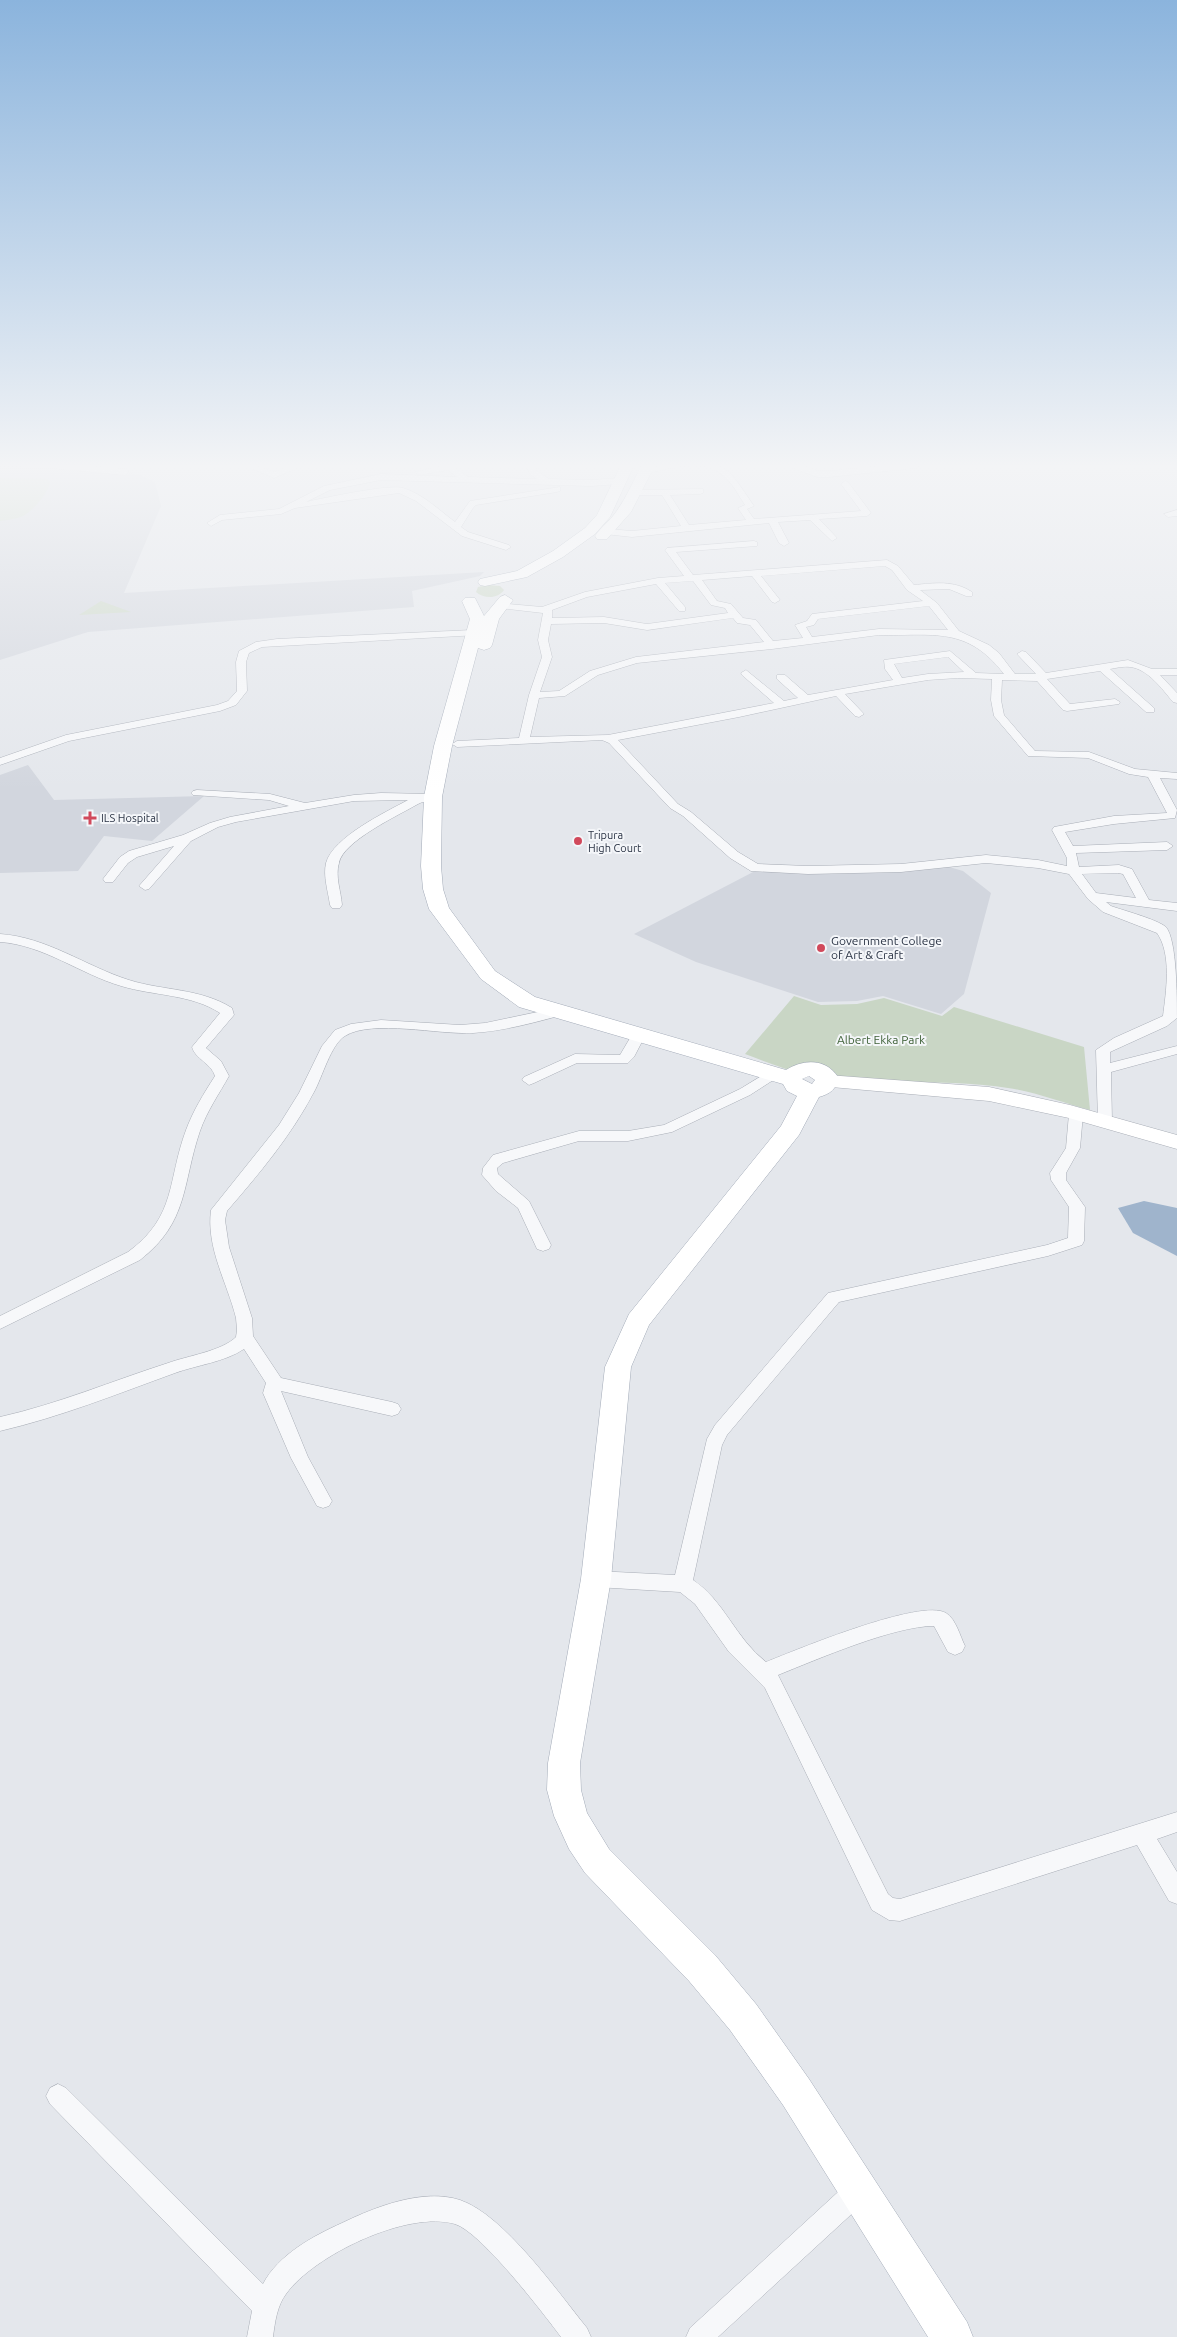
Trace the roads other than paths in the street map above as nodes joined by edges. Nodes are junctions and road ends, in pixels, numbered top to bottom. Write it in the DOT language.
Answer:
graph roads {
  1 [pos="525,572"];
  2 [pos="547,572"];
  3 [pos="688,572"];
  4 [pos="767,572"];
  5 [pos="898,572"];
  6 [pos="754,573"];
  7 [pos="693,578"];
  8 [pos="658,581"];
  9 [pos="485,582"];
  10 [pos="910,588"];
  11 [pos="969,594"];
  12 [pos="506,599"];
  13 [pos="775,600"];
  14 [pos="470,601"];
  15 [pos="932,603"];
  16 [pos="549,609"];
  17 [pos="682,609"];
  18 [pos="734,615"];
  19 [pos="547,621"];
  20 [pos="474,634"];
  21 [pos="955,634"];
  22 [pos="810,641"];
  23 [pos="772,646"];
  24 [pos="1022,654"];
  25 [pos="1103,668"];
  26 [pos="1150,672"];
  27 [pos="1177,672"];
  28 [pos="746,673"];
  29 [pos="973,675"];
  30 [pos="997,677"];
  31 [pos="1042,677"];
  32 [pos="781,678"];
  33 [pos="1013,678"];
  34 [pos="901,683"];
  35 [pos="838,692"];
  36 [pos="534,695"];
  37 [pos="806,699"];
  38 [pos="1177,700"];
  39 [pos="1116,702"];
  40 [pos="781,704"];
  41 [pos="1150,710"];
  42 [pos="859,714"];
  43 [pos="608,738"];
  44 [pos="524,739"];
  45 [pos="457,744"];
  46 [pos="0,762"];
  47 [pos="1153,776"];
  48 [pos="1177,776"];
  49 [pos="197,793"];
  50 [pos="426,798"];
  51 [pos="303,807"];
  52 [pos="187,838"];
  53 [pos="1168,846"];
  54 [pos="1069,850"];
  55 [pos="1073,871"];
  56 [pos="109,879"];
  57 [pos="145,886"];
  58 [pos="1092,896"];
  59 [pos="1145,904"];
  60 [pos="336,905"];
  61 [pos="1177,907"];
  62 [pos="0,938"];
  63 [pos="1175,977"];
  64 [pos="557,1012"];
  65 [pos="638,1036"];
  66 [pos="1177,1050"];
  67 [pos="1102,1070"];
  68 [pos="800,1079"];
  69 [pos="529,1080"];
  70 [pos="1076,1114"];
  71 [pos="1105,1122"];
  72 [pos="1177,1142"];
  73 [pos="543,1245"];
  74 [pos="0,1323"];
  75 [pos="245,1337"];
  76 [pos="275,1383"];
  77 [pos="392,1409"];
  78 [pos="0,1424"];
  79 [pos="323,1501"];
  80 [pos="596,1579"];
  81 [pos="683,1584"];
  82 [pos="955,1646"];
  83 [pos="765,1671"];
  84 [pos="1177,1822"];
  85 [pos="1142,1834"];
  86 [pos="1177,1893"];
  87 [pos="58,2096"];
  88 [pos="859,2190"];
  89 [pos="266,2306"];
  90 [pos="260,2337"];
  91 [pos="578,2337"];
  92 [pos="699,2337"];
  93 [pos="952,2337"];
  1 -- 9 [label="main road"];
  2 -- 12 [label="main road"];
  3 -- 7 [label="street"];
  4 -- 6 [label="street"];
  5 -- 10 [label="street"];
  6 -- 7 [label="street"];
  6 -- 13 [label="street"];
  7 -- 8 [label="street"];
  7 -- 18 [label="street"];
  8 -- 16 [label="street"];
  8 -- 17 [label="street"];
  9 -- 12 [label="main road"];
  9 -- 14 [label="main road"];
  10 -- 11 [label="street"];
  10 -- 15 [label="street"];
  12 -- 14 [label="main road"];
  12 -- 16 [label="street"];
  12 -- 45 [label="main road"];
  14 -- 20 [label="main road"];
  15 -- 21 [label="street"];
  15 -- 22 [label="street"];
  16 -- 19 [label="street"];
  18 -- 19 [label="street"];
  18 -- 23 [label="street"];
  19 -- 36 [label="street"];
  20 -- 46 [label="street"];
  20 -- 50 [label="main road"];
  21 -- 22 [label="street"];
  21 -- 33 [label="street"];
  22 -- 23 [label="street"];
  23 -- 36 [label="street"];
  24 -- 31 [label="street"];
  25 -- 26 [label="street"];
  25 -- 31 [label="street"];
  25 -- 41 [label="street"];
  26 -- 27 [label="street"];
  26 -- 38 [label="street"];
  28 -- 40 [label="street"];
  29 -- 30 [label="street"];
  29 -- 34 [label="street"];
  29 -- 34 [label="street"];
  30 -- 33 [label="street"];
  30 -- 47 [label="street"];
  31 -- 33 [label="street"];
  31 -- 39 [label="street"];
  32 -- 37 [label="street"];
  34 -- 35 [label="street"];
  35 -- 37 [label="street"];
  35 -- 42 [label="street"];
  36 -- 44 [label="street"];
  37 -- 40 [label="street"];
  40 -- 43 [label="street"];
  43 -- 44 [label="street"];
  43 -- 55 [label="street"];
  44 -- 45 [label="street"];
  45 -- 68 [label="main road"];
  47 -- 48 [label="street"];
  47 -- 54 [label="street"];
  49 -- 51 [label="street"];
  50 -- 51 [label="street"];
  50 -- 60 [label="street"];
  50 -- 64 [label="main road"];
  51 -- 52 [label="street"];
  52 -- 56 [label="street"];
  52 -- 57 [label="street"];
  53 -- 54 [label="street"];
  54 -- 55 [label="street"];
  55 -- 58 [label="street"];
  55 -- 59 [label="street"];
  58 -- 59 [label="street"];
  58 -- 63 [label="street"];
  59 -- 61 [label="street"];
  62 -- 74 [label="street"];
  63 -- 67 [label="street"];
  64 -- 65 [label="main road"];
  64 -- 75 [label="street"];
  65 -- 68 [label="main road"];
  65 -- 69 [label="street"];
  66 -- 67 [label="street"];
  67 -- 71 [label="street"];
  68 -- 70 [label="street"];
  68 -- 73 [label="street"];
  68 -- 80 [label="main road"];
  70 -- 71 [label="street"];
  70 -- 81 [label="street"];
  71 -- 72 [label="street"];
  75 -- 76 [label="street"];
  75 -- 78 [label="street"];
  76 -- 77 [label="street"];
  76 -- 79 [label="street"];
  80 -- 81 [label="street"];
  80 -- 88 [label="main road"];
  81 -- 83 [label="street"];
  82 -- 83 [label="street"];
  83 -- 85 [label="street"];
  84 -- 85 [label="street"];
  85 -- 86 [label="street"];
  87 -- 89 [label="street"];
  88 -- 92 [label="street"];
  88 -- 93 [label="main road"];
  89 -- 90 [label="street"];
  89 -- 91 [label="street"];
}
